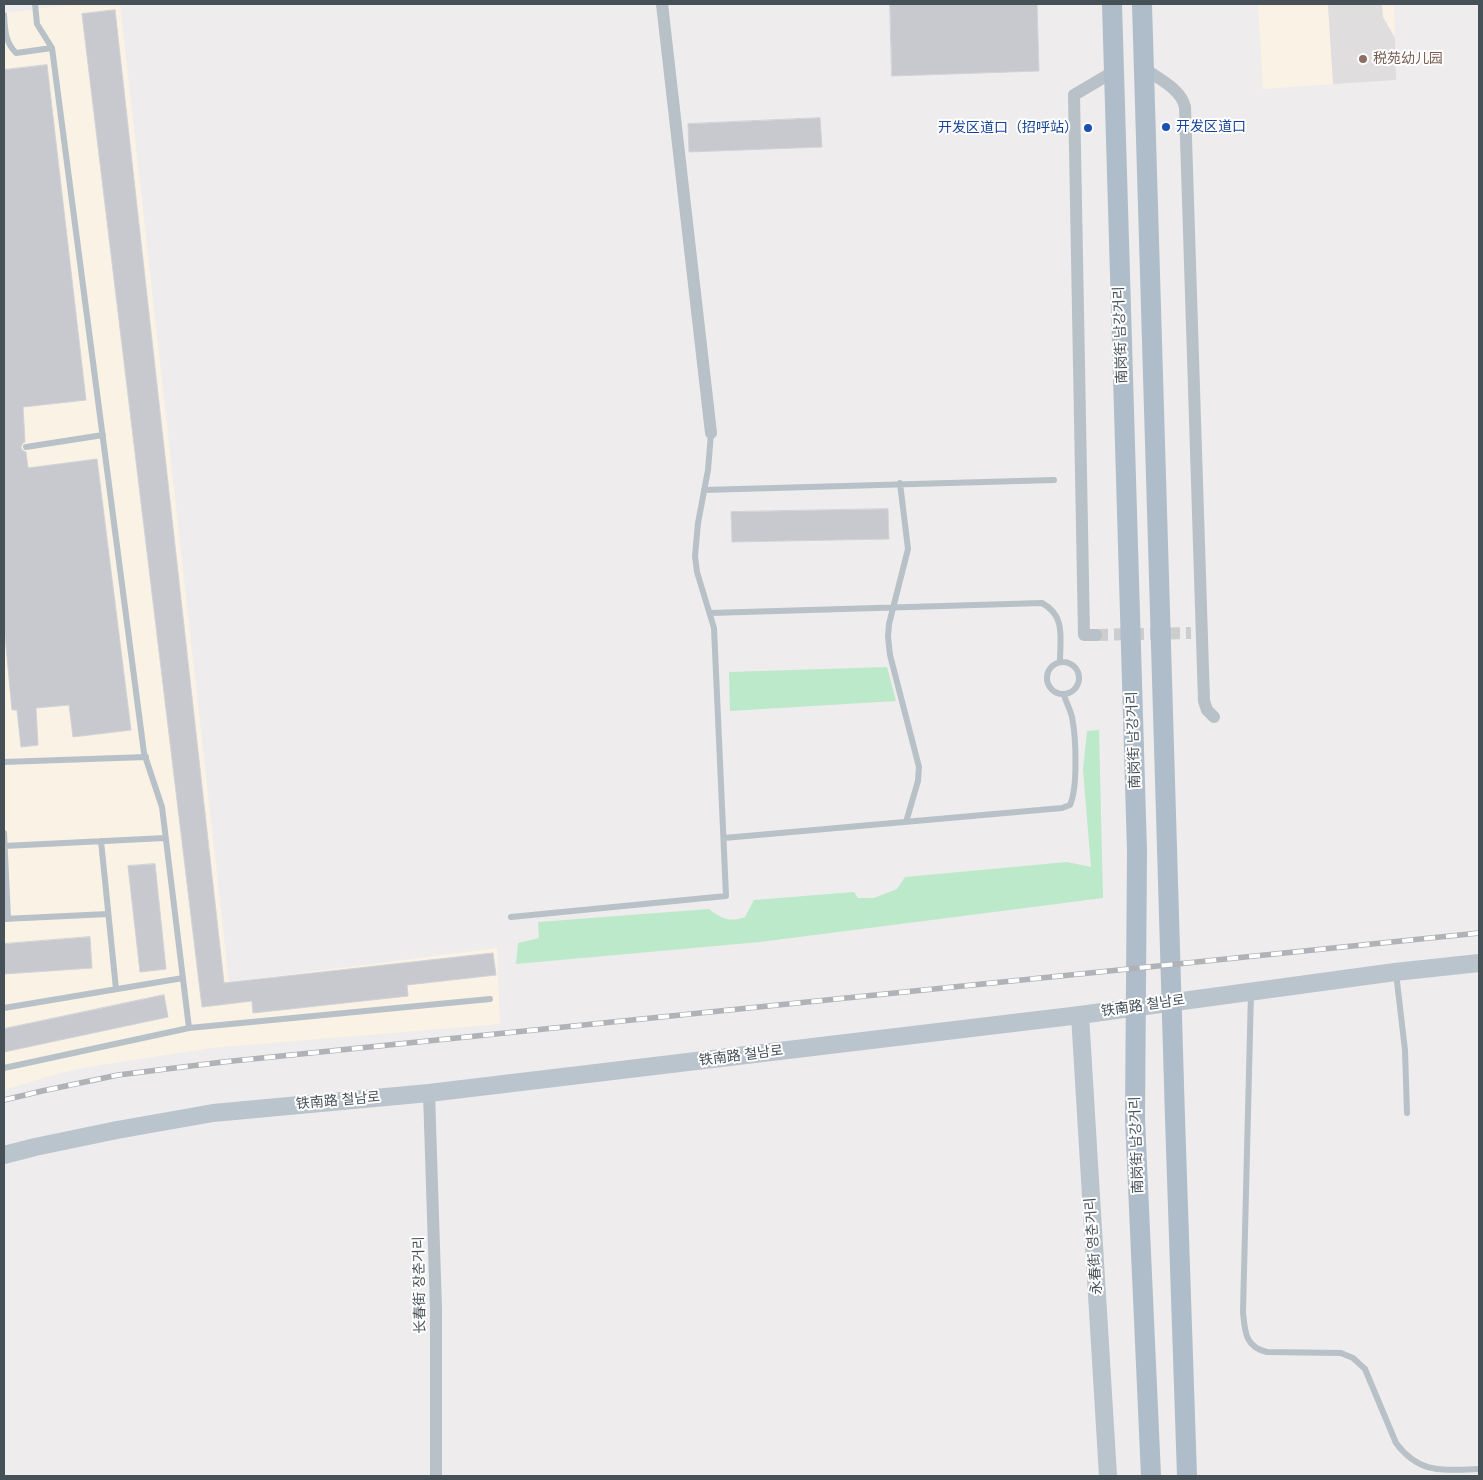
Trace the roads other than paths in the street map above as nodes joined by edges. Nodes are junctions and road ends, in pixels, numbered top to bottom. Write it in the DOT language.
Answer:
graph roads {
  1 [pos="35,4"];
  2 [pos="662,4"];
  3 [pos="1112,4"];
  4 [pos="1142,4"];
  5 [pos="4,15"];
  6 [pos="52,48"];
  7 [pos="1145,69"];
  8 [pos="1113,72"];
  9 [pos="710,433"];
  10 [pos="103,435"];
  11 [pos="26,447"];
  12 [pos="1054,480"];
  13 [pos="900,483"];
  14 [pos="704,490"];
  15 [pos="894,607"];
  16 [pos="710,613"];
  17 [pos="1096,634"];
  18 [pos="1060,662"];
  19 [pos="1064,695"];
  20 [pos="1214,717"];
  21 [pos="146,757"];
  22 [pos="4,762"];
  23 [pos="906,822"];
  24 [pos="4,833"];
  25 [pos="165,838"];
  26 [pos="724,838"];
  27 [pos="101,841"];
  28 [pos="4,846"];
  29 [pos="108,914"];
  30 [pos="511,917"];
  31 [pos="6,919"];
  32 [pos="1479,963"];
  33 [pos="1396,972"];
  34 [pos="183,978"];
  35 [pos="116,989"];
  36 [pos="1251,991"];
  37 [pos="490,999"];
  38 [pos="4,1008"];
  39 [pos="1080,1015"];
  40 [pos="189,1028"];
  41 [pos="4,1068"];
  42 [pos="429,1093"];
  43 [pos="1407,1113"];
  44 [pos="4,1155"];
  45 [pos="1479,1469"];
  46 [pos="436,1476"];
  47 [pos="1108,1476"];
  48 [pos="1151,1476"];
  49 [pos="1187,1476"];
  1 -- 6 [label="lane"];
  2 -- 9 [label="street"];
  3 -- 8 [label="main road, 南岗街 남강거리"];
  4 -- 7 [label="main road"];
  5 -- 6 [label="lane"];
  6 -- 10 [label="lane"];
  7 -- 20 [label="street"];
  7 -- 49 [label="main road"];
  8 -- 17 [label="street"];
  8 -- 48 [label="main road, 南岗街 남강거리"];
  9 -- 14 [label="lane"];
  10 -- 11 [label="lane"];
  10 -- 21 [label="lane"];
  12 -- 13 [label="lane"];
  13 -- 14 [label="lane"];
  13 -- 15 [label="lane"];
  14 -- 16 [label="lane"];
  15 -- 16 [label="lane"];
  15 -- 18 [label="lane"];
  15 -- 23 [label="lane"];
  16 -- 26 [label="lane"];
  18 -- 19 [label="lane"];
  18 -- 19 [label="lane"];
  19 -- 23 [label="lane"];
  21 -- 22 [label="lane"];
  21 -- 25 [label="lane"];
  23 -- 26 [label="lane"];
  24 -- 28 [label="lane"];
  25 -- 27 [label="lane"];
  25 -- 34 [label="lane"];
  26 -- 30 [label="lane"];
  27 -- 28 [label="lane"];
  27 -- 29 [label="lane"];
  28 -- 31 [label="lane"];
  29 -- 31 [label="lane"];
  29 -- 35 [label="lane"];
  32 -- 33 [label="street, 铁南路 철남로"];
  33 -- 36 [label="street, 铁南路 철남로"];
  33 -- 43 [label="lane"];
  34 -- 35 [label="lane"];
  34 -- 40 [label="lane"];
  35 -- 38 [label="lane"];
  36 -- 39 [label="street, 铁南路 철남로"];
  36 -- 45 [label="lane"];
  37 -- 40 [label="lane"];
  39 -- 42 [label="street, 铁南路 철남로"];
  39 -- 47 [label="street, 永春街 영춘거리"];
  40 -- 41 [label="lane"];
  42 -- 44 [label="street, 铁南路 철남로"];
  42 -- 46 [label="street, 长春街 장춘거리"];
}
